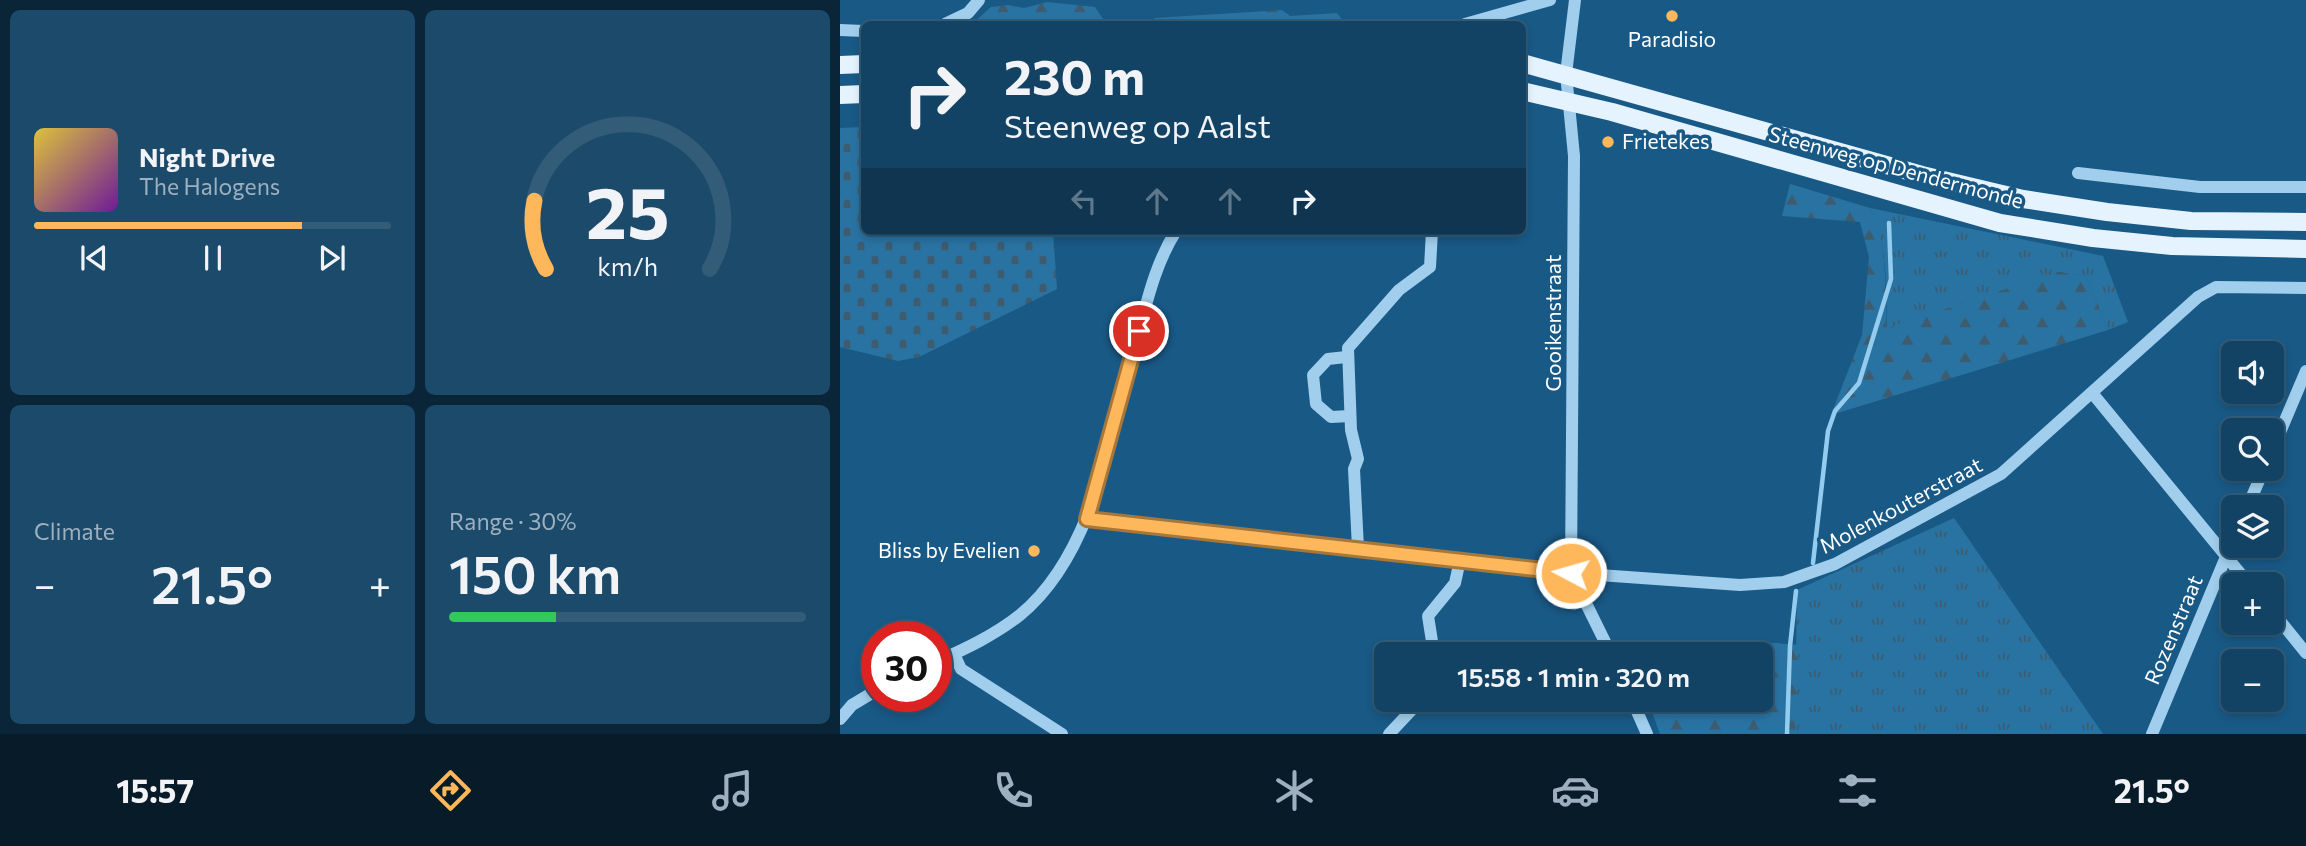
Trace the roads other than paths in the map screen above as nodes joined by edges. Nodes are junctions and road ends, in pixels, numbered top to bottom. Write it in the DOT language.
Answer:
graph roads {
  1 [pos="979,0"];
  2 [pos="1550,0"];
  3 [pos="1575,0"];
  4 [pos="951,21"];
  5 [pos="1476,21"];
  6 [pos="840,30"];
  7 [pos="861,30"];
  8 [pos="861,64"];
  9 [pos="1526,64"];
  10 [pos="840,65"];
  11 [pos="1566,74"];
  12 [pos="1526,92"];
  13 [pos="861,93"];
  14 [pos="840,95"];
  15 [pos="1569,102"];
  16 [pos="2078,173"];
  17 [pos="2306,187"];
  18 [pos="2306,222"];
  19 [pos="1174,235"];
  20 [pos="1432,235"];
  21 [pos="2306,249"];
  22 [pos="2306,288"];
  23 [pos="1346,357"];
  24 [pos="2306,371"];
  25 [pos="2093,394"];
  26 [pos="1350,416"];
  27 [pos="2284,423"];
  28 [pos="1087,519"];
  29 [pos="1358,548"];
  30 [pos="2221,551"];
  31 [pos="2226,558"];
  32 [pos="2227,558"];
  33 [pos="1460,560"];
  34 [pos="2239,572"];
  35 [pos="1571,573"];
  36 [pos="2284,626"];
  37 [pos="1432,642"];
  38 [pos="1605,642"];
  39 [pos="2306,653"];
  40 [pos="954,654"];
  41 [pos="861,700"];
  42 [pos="1410,712"];
  43 [pos="1637,712"];
  44 [pos="840,719"];
  45 [pos="1062,734"];
  46 [pos="1389,734"];
  47 [pos="1647,734"];
  48 [pos="2152,734"];
  1 -- 4 [label="street"];
  2 -- 5 [label="street"];
  3 -- 11 [label="street, Gooikenstraat"];
  6 -- 7 [label="street"];
  8 -- 10 [label="main road"];
  9 -- 11 [label="main road, Steenweg op Dendermonde"];
  11 -- 15 [label="street, Gooikenstraat"];
  11 -- 18 [label="main road, Steenweg op Dendermonde"];
  12 -- 15 [label="main road, Steenweg op Dendermonde"];
  13 -- 14 [label="main road"];
  15 -- 21 [label="main road, Steenweg op Dendermonde"];
  15 -- 35 [label="street, Gooikenstraat"];
  16 -- 17 [label="street"];
  19 -- 28 [label="street"];
  20 -- 23 [label="street"];
  22 -- 25 [label="street, Molenkouterstraat"];
  23 -- 26 [label="street"];
  23 -- 26 [label="street"];
  24 -- 27 [label="street"];
  25 -- 30 [label="street"];
  25 -- 35 [label="street, Molenkouterstraat"];
  26 -- 29 [label="street"];
  28 -- 29 [label="street, Molenkouterstraat"];
  28 -- 40 [label="street"];
  29 -- 33 [label="street, Molenkouterstraat"];
  31 -- 48 [label="street, Rozenstraat"];
  32 -- 34 [label="street"];
  33 -- 35 [label="street, Molenkouterstraat"];
  33 -- 37 [label="street"];
  35 -- 38 [label="street"];
  36 -- 39 [label="street"];
  40 -- 45 [label="street"];
  41 -- 44 [label="street"];
  42 -- 46 [label="street"];
  43 -- 47 [label="street"];
}
